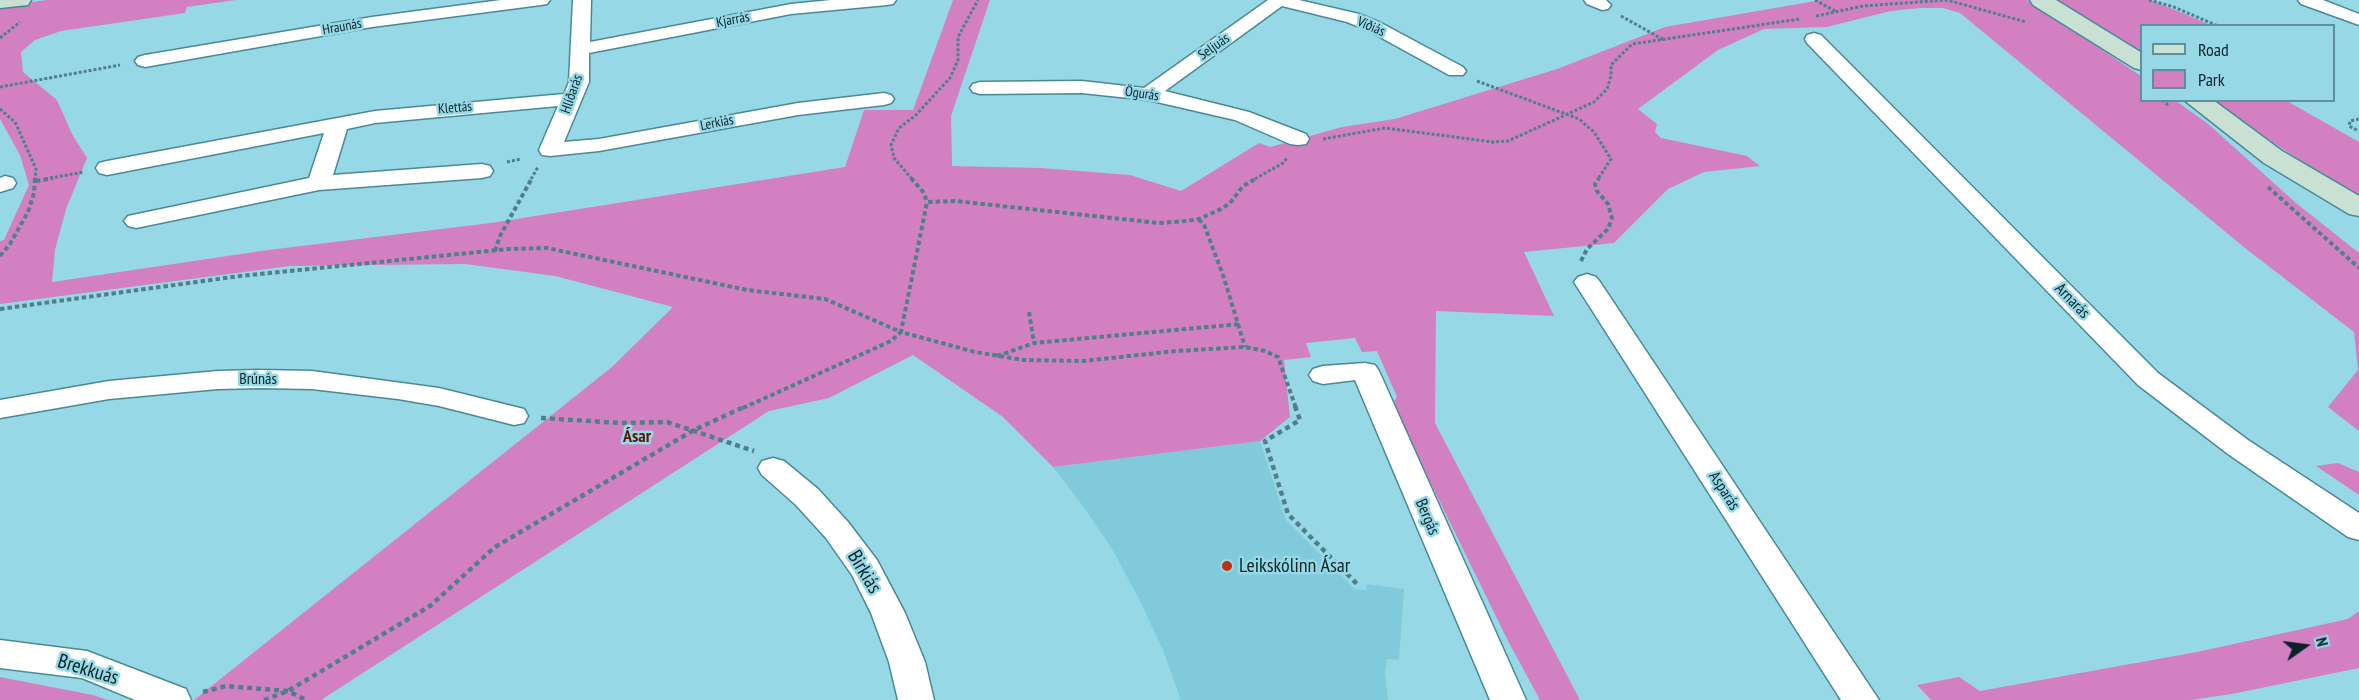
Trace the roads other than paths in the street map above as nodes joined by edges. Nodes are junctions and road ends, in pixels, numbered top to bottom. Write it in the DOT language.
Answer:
graph roads {
  1 [pos="20,0"];
  2 [pos="541,0"];
  3 [pos="582,0"];
  4 [pos="887,0"];
  5 [pos="1279,0"];
  6 [pos="2042,0"];
  7 [pos="2307,0"];
  8 [pos="0,2"];
  9 [pos="2359,20"];
  10 [pos="1809,25"];
  11 [pos="581,49"];
  12 [pos="145,61"];
  13 [pos="2140,62"];
  14 [pos="1456,71"];
  15 [pos="980,88"];
  16 [pos="1148,94"];
  17 [pos="573,99"];
  18 [pos="884,99"];
  19 [pos="2199,102"];
  20 [pos="338,123"];
  21 [pos="1301,146"];
  22 [pos="550,150"];
  23 [pos="2273,158"];
  24 [pos="107,168"];
  25 [pos="482,171"];
  26 [pos="320,183"];
  27 [pos="2359,208"];
  28 [pos="136,221"];
  29 [pos="2359,227"];
  30 [pos="1587,282"];
  31 [pos="1323,375"];
  32 [pos="0,409"];
  33 [pos="514,417"];
  34 [pos="772,468"];
  35 [pos="2359,529"];
  36 [pos="0,654"];
  37 [pos="173,700"];
  38 [pos="916,700"];
  39 [pos="1508,700"];
  40 [pos="1861,700"];
  1 -- 8 [label="street"];
  2 -- 12 [label="street, Hraunás"];
  3 -- 11 [label="street, Hlíðarás"];
  4 -- 11 [label="street, Kjarrás"];
  5 -- 14 [label="street, Víðiás"];
  5 -- 16 [label="street, Seljuás"];
  6 -- 13 [label="street"];
  7 -- 9 [label="street"];
  10 -- 35 [label="street, Arnarás"];
  11 -- 17 [label="street, Hlíðarás"];
  15 -- 16 [label="street, Ögurás"];
  16 -- 21 [label="street, Ögurás"];
  17 -- 20 [label="street, Klettás"];
  17 -- 22 [label="street, Hlíðarás"];
  18 -- 22 [label="street, Lerkiás"];
  19 -- 23 [label="street"];
  20 -- 24 [label="street, Klettás"];
  20 -- 26 [label="street"];
  23 -- 27 [label="street"];
  23 -- 29 [label="street"];
  25 -- 26 [label="street"];
  26 -- 28 [label="street"];
  30 -- 40 [label="street, Asparás"];
  31 -- 39 [label="street, Bergás"];
  32 -- 33 [label="street, Brúnás"];
  34 -- 38 [label="street, Birkiás"];
  36 -- 37 [label="street, Brekkuás"];
}
